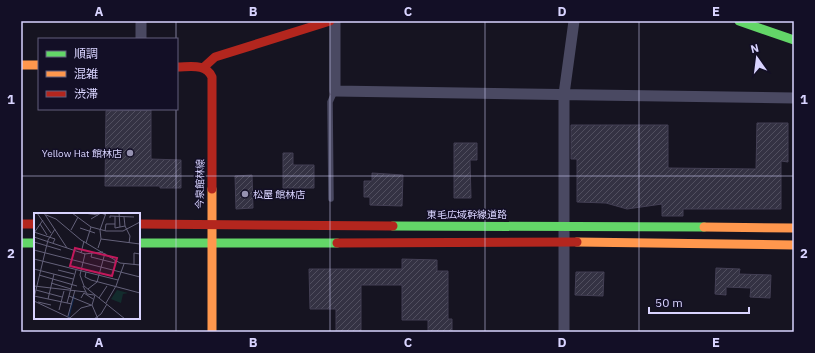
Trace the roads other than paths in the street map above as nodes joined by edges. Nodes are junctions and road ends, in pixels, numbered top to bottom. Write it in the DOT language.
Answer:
graph roads {
  1 [pos="141,21"];
  2 [pos="330,21"];
  3 [pos="335,21"];
  4 [pos="574,21"];
  5 [pos="739,21"];
  6 [pos="141,38"];
  7 [pos="794,40"];
  8 [pos="21,64"];
  9 [pos="38,65"];
  10 [pos="178,67"];
  11 [pos="204,67"];
  12 [pos="335,91"];
  13 [pos="564,94"];
  14 [pos="794,98"];
  15 [pos="331,199"];
  16 [pos="21,224"];
  17 [pos="34,224"];
  18 [pos="140,224"];
  19 [pos="211,224"];
  20 [pos="564,226"];
  21 [pos="794,228"];
  22 [pos="564,242"];
  23 [pos="21,243"];
  24 [pos="34,243"];
  25 [pos="140,243"];
  26 [pos="211,243"];
  27 [pos="794,245"];
  28 [pos="212,332"];
  29 [pos="564,332"];
  1 -- 6 [label="street"];
  2 -- 11 [label="main road"];
  3 -- 12 [label="street"];
  4 -- 13 [label="street"];
  5 -- 7 [label="main road"];
  8 -- 9 [label="main road"];
  10 -- 11 [label="main road"];
  11 -- 19 [label="main road, 今泉館林線"];
  12 -- 13 [label="street"];
  12 -- 15 [label="lane"];
  13 -- 14 [label="street"];
  13 -- 20 [label="street"];
  16 -- 17 [label="main road"];
  18 -- 19 [label="main road, 東毛広域幹線道路"];
  19 -- 20 [label="main road, 東毛広域幹線道路"];
  19 -- 26 [label="main road, 今泉館林線"];
  20 -- 21 [label="main road, 東毛広域幹線道路"];
  20 -- 22 [label="street"];
  22 -- 26 [label="main road"];
  22 -- 27 [label="main road"];
  22 -- 29 [label="street"];
  23 -- 24 [label="main road"];
  25 -- 26 [label="main road"];
  26 -- 28 [label="main road, 今泉館林線"];
}
